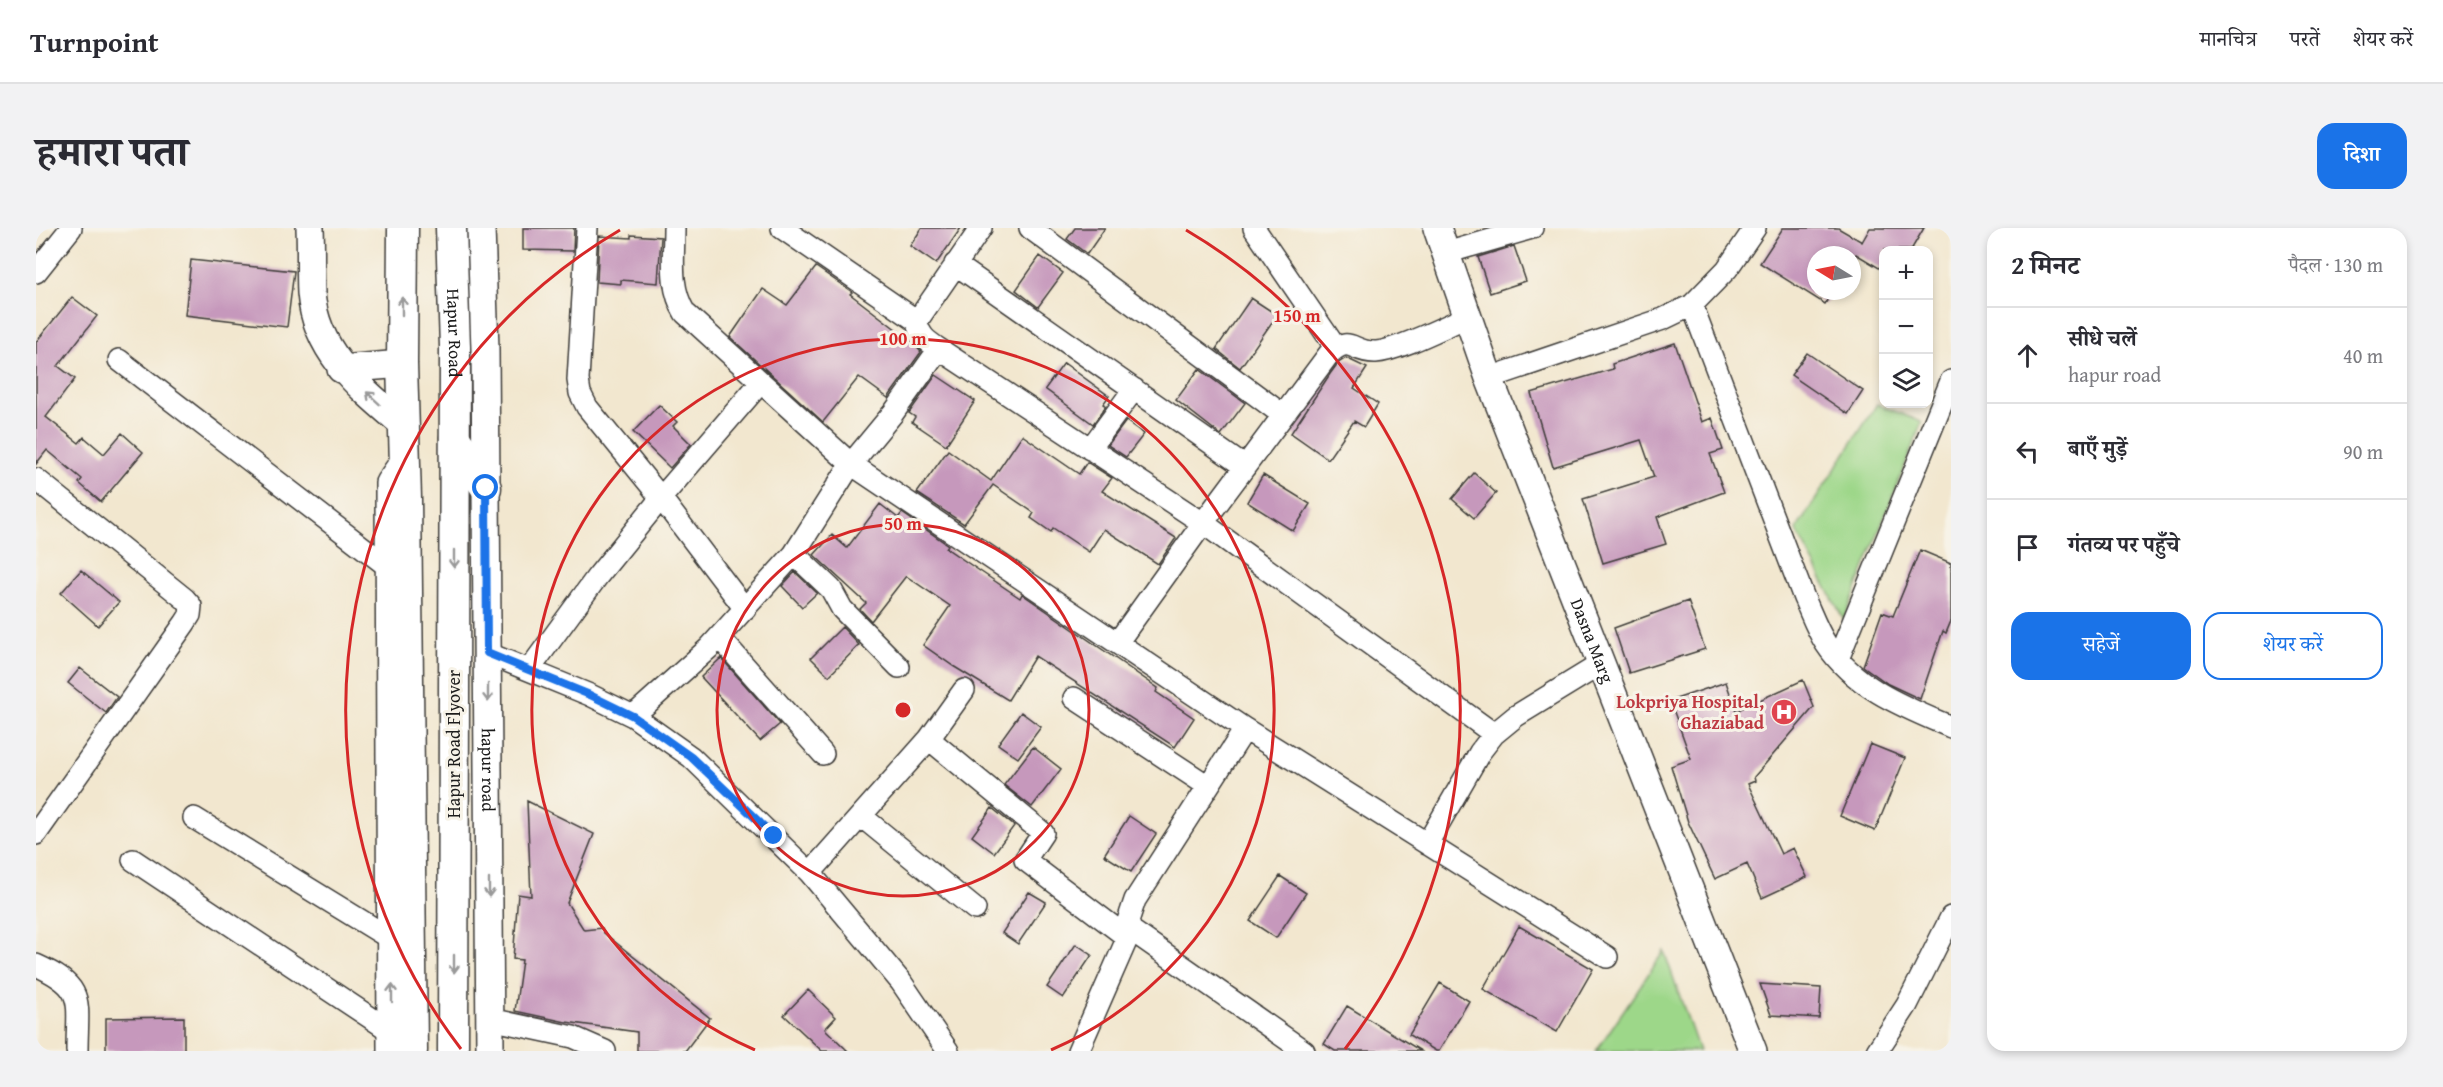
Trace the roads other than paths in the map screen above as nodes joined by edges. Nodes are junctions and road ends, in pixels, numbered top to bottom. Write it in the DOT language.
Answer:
graph roads {
  1 [pos="70,228"];
  2 [pos="310,228"];
  3 [pos="403,228"];
  4 [pos="458,228"];
  5 [pos="481,228"];
  6 [pos="587,228"];
  7 [pos="674,228"];
  8 [pos="782,228"];
  9 [pos="981,228"];
  10 [pos="1030,228"];
  11 [pos="1254,228"];
  12 [pos="1532,228"];
  13 [pos="1755,228"];
  14 [pos="1441,241"];
  15 [pos="955,264"];
  16 [pos="36,272"];
  17 [pos="1692,305"];
  18 [pos="1467,317"];
  19 [pos="917,321"];
  20 [pos="1336,348"];
  21 [pos="939,349"];
  22 [pos="119,360"];
  23 [pos="402,364"];
  24 [pos="342,369"];
  25 [pos="1489,378"];
  26 [pos="1951,381"];
  27 [pos="761,382"];
  28 [pos="1134,389"];
  29 [pos="1283,415"];
  30 [pos="405,426"];
  31 [pos="455,438"];
  32 [pos="1090,448"];
  33 [pos="405,460"];
  34 [pos="851,464"];
  35 [pos="1245,467"];
  36 [pos="36,478"];
  37 [pos="486,488"];
  38 [pos="661,498"];
  39 [pos="1203,523"];
  40 [pos="794,554"];
  41 [pos="391,569"];
  42 [pos="745,609"];
  43 [pos="719,637"];
  44 [pos="1117,643"];
  45 [pos="487,653"];
  46 [pos="1838,659"];
  47 [pos="1601,664"];
  48 [pos="899,667"];
  49 [pos="529,670"];
  50 [pos="964,690"];
  51 [pos="1074,698"];
  52 [pos="633,716"];
  53 [pos="1951,727"];
  54 [pos="1245,729"];
  55 [pos="1494,734"];
  56 [pos="929,739"];
  57 [pos="823,754"];
  58 [pos="1208,786"];
  59 [pos="861,816"];
  60 [pos="194,818"];
  61 [pos="36,834"];
  62 [pos="1428,844"];
  63 [pos="133,860"];
  64 [pos="810,873"];
  65 [pos="975,909"];
  66 [pos="1951,917"];
  67 [pos="1130,934"];
  68 [pos="391,939"];
  69 [pos="1607,957"];
  70 [pos="36,965"];
  71 [pos="490,1019"];
  72 [pos="398,1045"];
  73 [pos="77,1051"];
  74 [pos="453,1051"];
  75 [pos="490,1051"];
  76 [pos="605,1051"];
  77 [pos="948,1051"];
  78 [pos="1078,1051"];
  79 [pos="1304,1051"];
  80 [pos="1753,1051"];
  81 [pos="1877,1051"];
  1 -- 16 [label="street"];
  2 -- 24 [label="street"];
  23 -- 3 [label="main road, one-way"];
  4 -- 31 [label="main road, Hapur Road"];
  5 -- 37 [label="street, hapur road"];
  6 -- 38 [label="street"];
  7 -- 27 [label="street"];
  8 -- 19 [label="street"];
  9 -- 15 [label="street"];
  10 -- 29 [label="street"];
  11 -- 20 [label="street"];
  12 -- 14 [label="street"];
  13 -- 17 [label="street"];
  14 -- 18 [label="street, Dasna Marg"];
  15 -- 19 [label="street"];
  15 -- 28 [label="street"];
  17 -- 25 [label="street"];
  17 -- 46 [label="street"];
  18 -- 20 [label="street"];
  18 -- 25 [label="street, Dasna Marg"];
  19 -- 21 [label="street"];
  20 -- 29 [label="street"];
  21 -- 32 [label="street"];
  21 -- 34 [label="street"];
  22 -- 41 [label="street"];
  23 -- 24 [label="street"];
  23 -- 30 [label="main road"];
  30 -- 24 [label="street, one-way"];
  25 -- 47 [label="street, Dasna Marg"];
  26 -- 46 [label="street"];
  27 -- 34 [label="street"];
  27 -- 38 [label="street"];
  28 -- 32 [label="street"];
  28 -- 35 [label="street"];
  29 -- 35 [label="street"];
  30 -- 33 [label="main road"];
  31 -- 37 [label="main road"];
  31 -- 74 [label="main road, Hapur Road Flyover, one-way"];
  32 -- 39 [label="street"];
  33 -- 41 [label="street"];
  33 -- 72 [label="main road"];
  34 -- 40 [label="street"];
  34 -- 44 [label="street"];
  35 -- 39 [label="street"];
  36 -- 61 [label="street"];
  37 -- 45 [label="street, hapur road"];
  38 -- 42 [label="street"];
  38 -- 49 [label="street"];
  39 -- 44 [label="street"];
  39 -- 55 [label="street"];
  40 -- 42 [label="street"];
  40 -- 48 [label="street"];
  41 -- 68 [label="street"];
  42 -- 43 [label="street"];
  43 -- 52 [label="street"];
  43 -- 57 [label="street"];
  44 -- 54 [label="street"];
  45 -- 49 [label="street"];
  45 -- 71 [label="street, hapur road, one-way"];
  46 -- 53 [label="street"];
  47 -- 55 [label="street"];
  47 -- 80 [label="street, Dasna Marg"];
  49 -- 52 [label="street"];
  50 -- 56 [label="street"];
  51 -- 58 [label="street"];
  52 -- 64 [label="street"];
  54 -- 58 [label="street"];
  54 -- 62 [label="street"];
  55 -- 62 [label="street"];
  56 -- 59 [label="street"];
  56 -- 67 [label="street"];
  58 -- 67 [label="street"];
  59 -- 64 [label="street"];
  59 -- 65 [label="street"];
  60 -- 68 [label="street"];
  62 -- 69 [label="street"];
  63 -- 72 [label="street"];
  64 -- 77 [label="street"];
  66 -- 81 [label="street"];
  67 -- 78 [label="street"];
  67 -- 79 [label="street"];
  72 -- 68 [label="street, one-way"];
  70 -- 73 [label="street"];
  71 -- 75 [label="street, hapur road"];
  71 -- 76 [label="street"];
}
